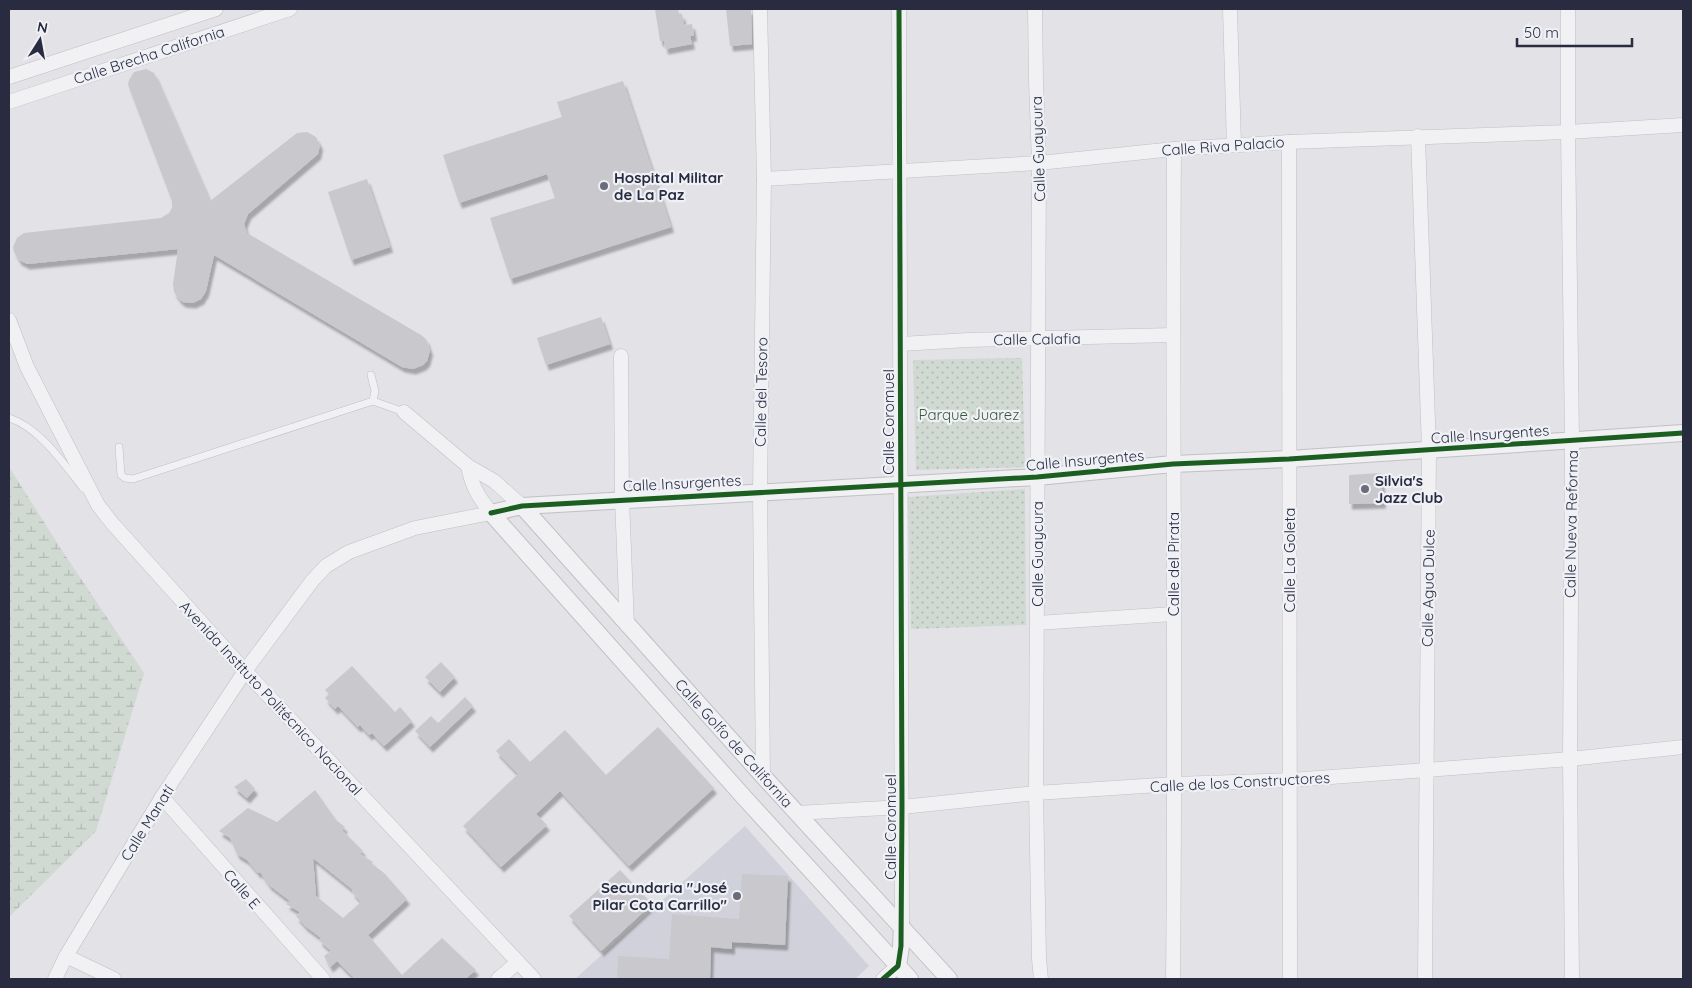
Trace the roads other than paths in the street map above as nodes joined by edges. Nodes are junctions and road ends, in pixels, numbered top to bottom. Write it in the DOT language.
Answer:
graph roads {
  1 [pos="216,9"];
  2 [pos="290,9"];
  3 [pos="760,9"];
  4 [pos="899,9"];
  5 [pos="1035,9"];
  6 [pos="1230,9"];
  7 [pos="1568,9"];
  8 [pos="9,77"];
  9 [pos="9,102"];
  10 [pos="1683,124"];
  11 [pos="1568,132"];
  12 [pos="1418,136"];
  13 [pos="1289,142"];
  14 [pos="1234,145"];
  15 [pos="1174,149"];
  16 [pos="1040,164"];
  17 [pos="900,172"];
  18 [pos="764,179"];
  19 [pos="9,320"];
  20 [pos="1173,335"];
  21 [pos="1039,339"];
  22 [pos="901,344"];
  23 [pos="622,356"];
  24 [pos="372,375"];
  25 [pos="373,401"];
  26 [pos="404,412"];
  27 [pos="9,418"];
  28 [pos="1683,433"];
  29 [pos="1572,440"];
  30 [pos="119,447"];
  31 [pos="1429,450"];
  32 [pos="1289,459"];
  33 [pos="1172,464"];
  34 [pos="468,466"];
  35 [pos="1037,477"];
  36 [pos="900,485"];
  37 [pos="760,492"];
  38 [pos="622,499"];
  39 [pos="98,505"];
  40 [pos="522,506"];
  41 [pos="491,513"];
  42 [pos="1173,614"];
  43 [pos="1037,623"];
  44 [pos="627,625"];
  45 [pos="245,671"];
  46 [pos="1683,747"];
  47 [pos="1570,760"];
  48 [pos="1426,770"];
  49 [pos="763,776"];
  50 [pos="1291,780"];
  51 [pos="1175,784"];
  52 [pos="1036,793"];
  53 [pos="742,795"];
  54 [pos="162,797"];
  55 [pos="902,807"];
  56 [pos="797,813"];
  57 [pos="902,926"];
  58 [pos="66,956"];
  59 [pos="518,962"];
  60 [pos="898,966"];
  61 [pos="55,979"];
  62 [pos="114,979"];
  63 [pos="323,979"];
  64 [pos="498,979"];
  65 [pos="534,979"];
  66 [pos="883,979"];
  67 [pos="910,979"];
  68 [pos="949,979"];
  69 [pos="1041,979"];
  70 [pos="1173,979"];
  71 [pos="1290,979"];
  72 [pos="1425,979"];
  73 [pos="1572,979"];
  1 -- 8 [label="street, Calle Brecha California"];
  2 -- 9 [label="street, Calle Brecha California"];
  3 -- 18 [label="street, Calle del Tesoro"];
  4 -- 17 [label="street, Calle Coromuel"];
  5 -- 16 [label="street, Calle Guaycura"];
  6 -- 14 [label="street"];
  7 -- 11 [label="street, Calle Nueva Reforma"];
  10 -- 11 [label="street, Calle Riva Palacio"];
  11 -- 12 [label="street, Calle Riva Palacio"];
  11 -- 29 [label="street, Calle Nueva Reforma"];
  12 -- 13 [label="street, Calle Riva Palacio"];
  12 -- 31 [label="street, Calle Agua Dulce"];
  13 -- 14 [label="street, Calle Riva Palacio"];
  13 -- 32 [label="street, Calle La Goleta"];
  14 -- 15 [label="street, Calle Riva Palacio"];
  15 -- 16 [label="street, Calle Riva Palacio"];
  15 -- 20 [label="street, Calle del Pirata"];
  16 -- 17 [label="street, Calle Riva Palacio"];
  16 -- 21 [label="street, Calle Guaycura"];
  17 -- 18 [label="street, Calle Riva Palacio"];
  17 -- 22 [label="street, Calle Coromuel"];
  18 -- 37 [label="street, Calle del Tesoro"];
  19 -- 39 [label="street"];
  20 -- 21 [label="street, Calle Calafia"];
  20 -- 33 [label="street, Calle del Pirata"];
  21 -- 22 [label="street, Calle Calafia"];
  21 -- 35 [label="street, Calle Guaycura"];
  22 -- 36 [label="street, Calle Coromuel"];
  23 -- 38 [label="street"];
  24 -- 25 [label="lane"];
  25 -- 26 [label="lane"];
  25 -- 30 [label="lane"];
  26 -- 34 [label="street"];
  27 -- 39 [label="lane, Avenida Instituto Politécnico Nacional"];
  28 -- 29 [label="street, Calle Insurgentes"];
  29 -- 31 [label="street, Calle Insurgentes"];
  29 -- 47 [label="street, Calle Nueva Reforma"];
  31 -- 32 [label="street, Calle Insurgentes"];
  31 -- 48 [label="street, Calle Agua Dulce"];
  32 -- 33 [label="street, Calle Insurgentes"];
  32 -- 50 [label="street, Calle La Goleta"];
  33 -- 35 [label="street, Calle Insurgentes"];
  33 -- 42 [label="street, Calle del Pirata"];
  34 -- 40 [label="street"];
  34 -- 41 [label="street"];
  35 -- 36 [label="street, Calle Insurgentes"];
  35 -- 43 [label="street, Calle Guaycura"];
  36 -- 37 [label="street, Calle Insurgentes"];
  36 -- 55 [label="street, Calle Coromuel"];
  37 -- 38 [label="street, Calle Insurgentes"];
  37 -- 49 [label="street, Calle del Tesoro"];
  38 -- 40 [label="street, Calle Insurgentes"];
  38 -- 44 [label="street"];
  39 -- 45 [label="street, Avenida Instituto Politécnico Nacional"];
  40 -- 41 [label="street, Calle Insurgentes"];
  40 -- 44 [label="street, Calle Golfo de California"];
  41 -- 45 [label="street, Calle Insurgentes"];
  41 -- 53 [label="street, Calle Golfo de California"];
  42 -- 43 [label="street"];
  42 -- 51 [label="street, Calle del Pirata"];
  43 -- 52 [label="street, Calle Guaycura"];
  44 -- 49 [label="street, Calle Golfo de California"];
  45 -- 54 [label="street, Calle Manatí"];
  45 -- 59 [label="street, Avenida Instituto Politécnico Nacional"];
  46 -- 47 [label="street, Calle de los Constructores"];
  47 -- 48 [label="street, Calle de los Constructores"];
  47 -- 73 [label="street, Calle Nueva Reforma"];
  48 -- 50 [label="street, Calle de los Constructores"];
  48 -- 72 [label="street, Calle Agua Dulce"];
  49 -- 53 [label="street"];
  49 -- 56 [label="street, Calle Golfo de California"];
  50 -- 51 [label="street, Calle de los Constructores"];
  50 -- 71 [label="street, Calle La Goleta"];
  51 -- 52 [label="street, Calle de los Constructores"];
  51 -- 70 [label="street, Calle del Pirata"];
  52 -- 55 [label="street, Calle de los Constructores"];
  52 -- 69 [label="street, Calle Guaycura"];
  53 -- 60 [label="street, Calle Golfo de California"];
  54 -- 58 [label="street, Calle Manatí"];
  54 -- 63 [label="street, Calle E"];
  55 -- 56 [label="street, Calle de los Constructores"];
  55 -- 57 [label="street, Calle Coromuel"];
  56 -- 57 [label="street, Calle Golfo de California"];
  57 -- 60 [label="street"];
  57 -- 68 [label="street, Calle Golfo de California"];
  58 -- 61 [label="street, Calle Manatí"];
  58 -- 62 [label="street"];
  59 -- 64 [label="street"];
  59 -- 65 [label="street, Avenida Instituto Politécnico Nacional"];
  60 -- 66 [label="street"];
  60 -- 67 [label="street, Calle Golfo de California"];
}
